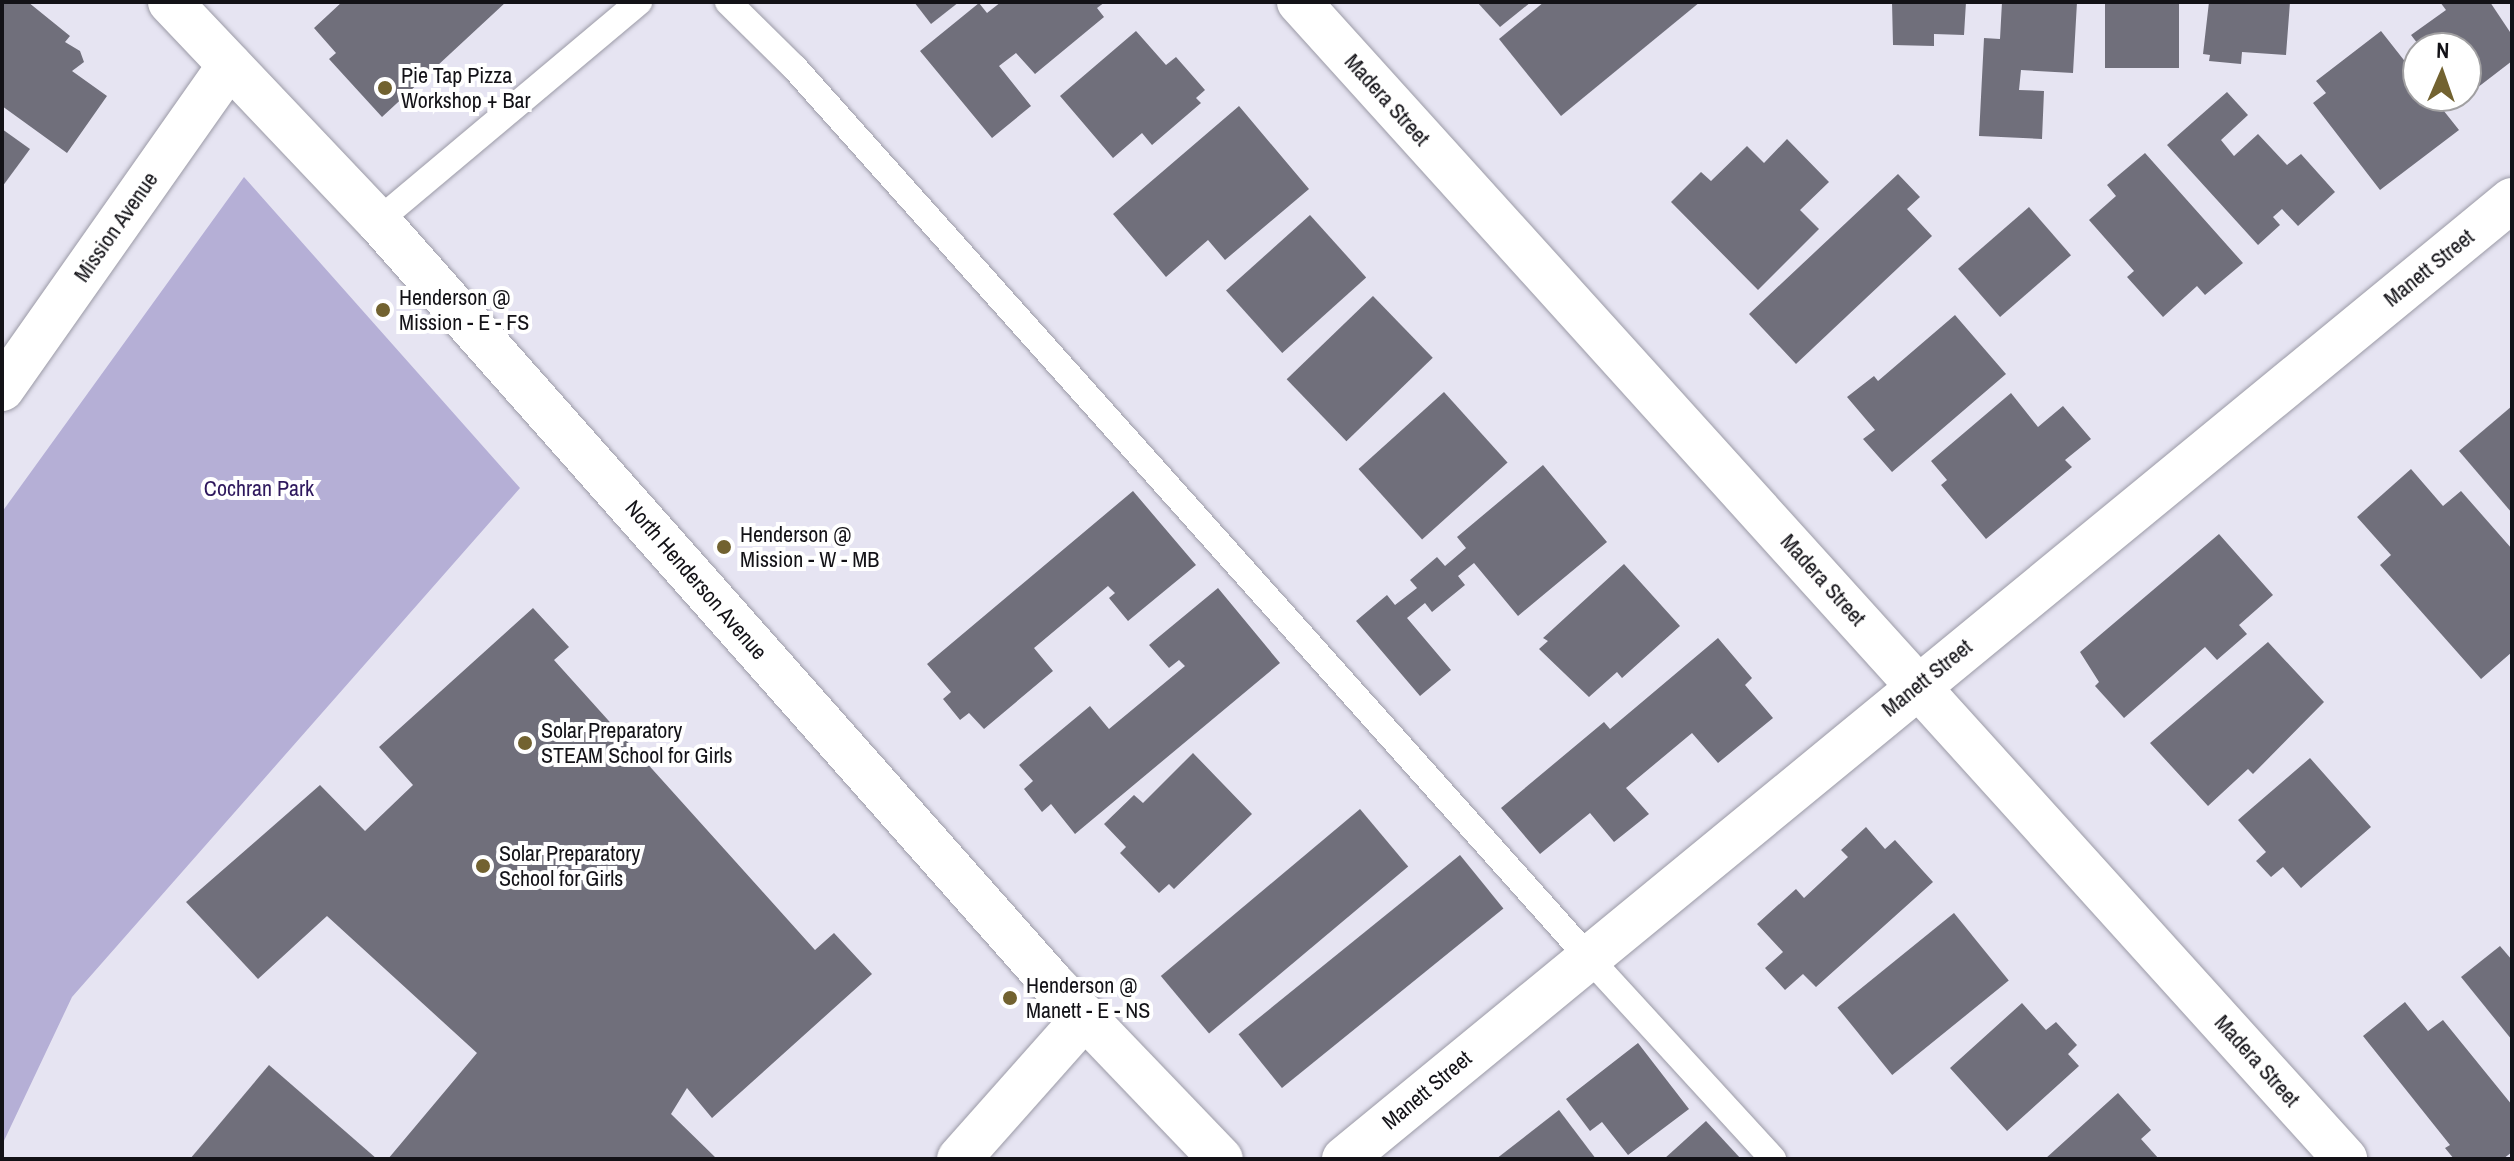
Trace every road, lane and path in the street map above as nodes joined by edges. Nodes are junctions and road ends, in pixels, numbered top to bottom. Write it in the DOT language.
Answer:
graph roads {
  1 [pos="170,2"];
  2 [pos="639,2"];
  3 [pos="728,2"];
  4 [pos="1299,2"];
  5 [pos="230,65"];
  6 [pos="2512,200"];
  7 [pos="378,221"];
  8 [pos="2,389"];
  9 [pos="1918,686"];
  10 [pos="1588,957"];
  11 [pos="1085,1017"];
  12 [pos="959,1159"];
  13 [pos="1221,1159"];
  14 [pos="1344,1159"];
  15 [pos="1773,1159"];
  16 [pos="2345,1159"];
  1 -- 5 [label="street, North Henderson Avenue"];
  2 -- 7 [label="lane"];
  3 -- 10 [label="lane"];
  4 -- 9 [label="street, Madera Street"];
  5 -- 7 [label="street, North Henderson Avenue"];
  5 -- 8 [label="street, Mission Avenue"];
  6 -- 9 [label="street, Manett Street"];
  7 -- 11 [label="street, North Henderson Avenue"];
  9 -- 10 [label="street, Manett Street"];
  9 -- 16 [label="street, Madera Street"];
  10 -- 14 [label="street, Manett Street"];
  10 -- 15 [label="lane"];
  11 -- 12 [label="street"];
  11 -- 13 [label="street, North Henderson Avenue"];
}
